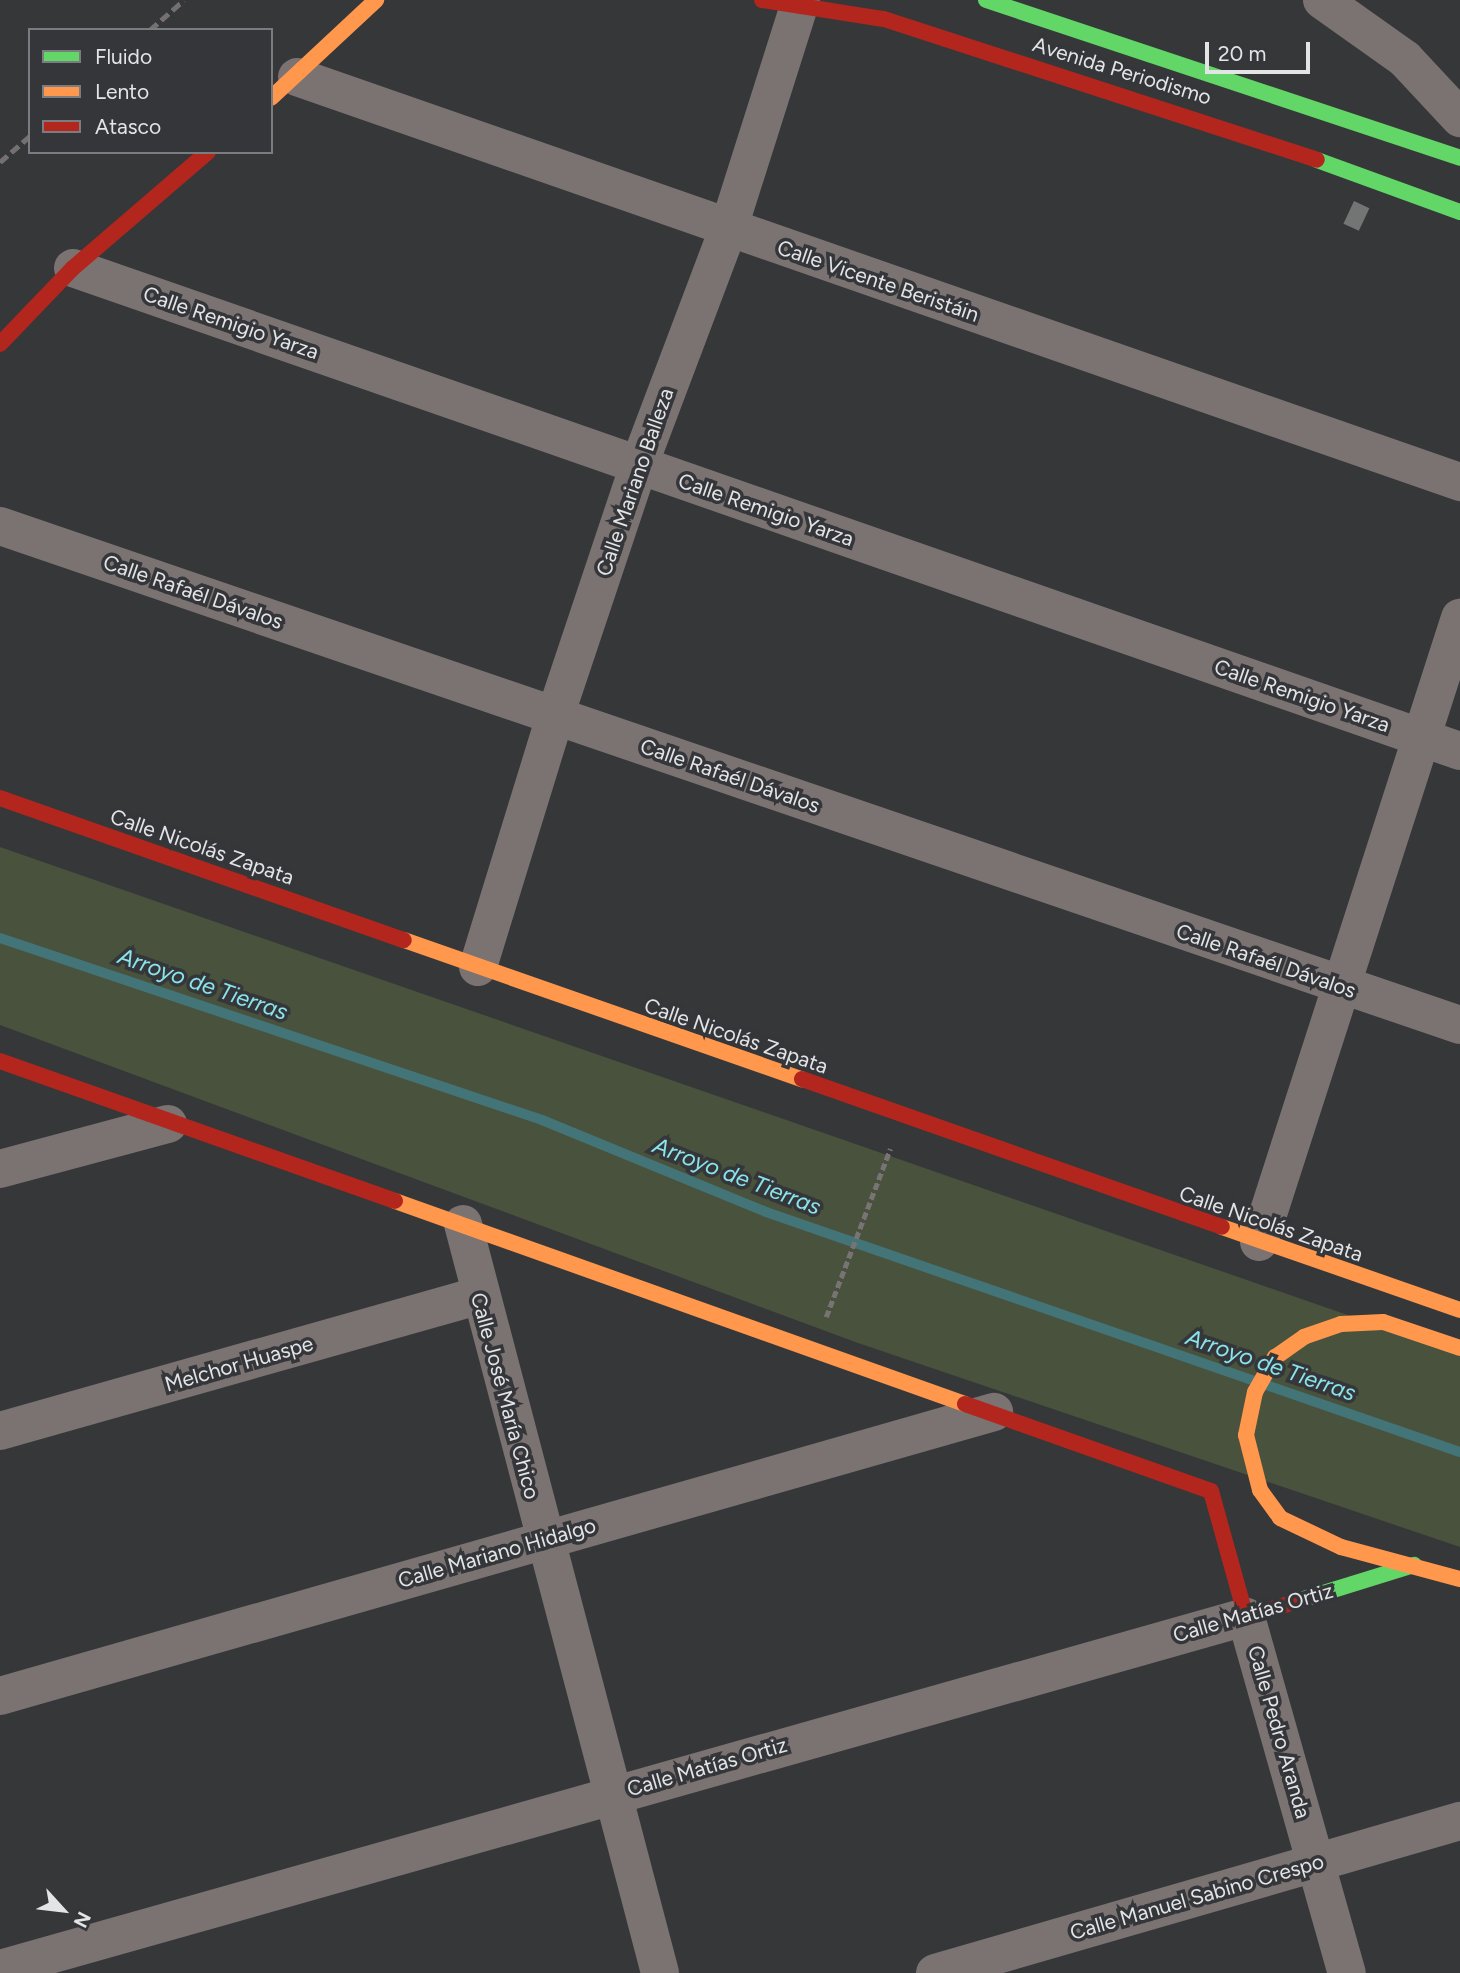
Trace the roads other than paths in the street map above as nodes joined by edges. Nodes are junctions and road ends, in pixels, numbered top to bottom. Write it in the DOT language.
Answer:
graph roads {
  1 [pos="376,0"];
  2 [pos="762,0"];
  3 [pos="986,0"];
  4 [pos="1322,0"];
  5 [pos="800,3"];
  6 [pos="284,88"];
  7 [pos="1460,118"];
  8 [pos="206,154"];
  9 [pos="1460,158"];
  10 [pos="1460,212"];
  11 [pos="728,230"];
  12 [pos="73,268"];
  13 [pos="0,344"];
  14 [pos="639,465"];
  15 [pos="1460,482"];
  16 [pos="0,526"];
  17 [pos="1460,618"];
  18 [pos="555,716"];
  19 [pos="1422,737"];
  20 [pos="1460,751"];
  21 [pos="0,798"];
  22 [pos="478,967"];
  23 [pos="1343,987"];
  24 [pos="1460,1025"];
  25 [pos="0,1061"];
  26 [pos="168,1124"];
  27 [pos="0,1169"];
  28 [pos="463,1224"];
  29 [pos="1259,1242"];
  30 [pos="478,1296"];
  31 [pos="1460,1310"];
  32 [pos="1460,1348"];
  33 [pos="995,1412"];
  34 [pos="0,1432"];
  35 [pos="544,1540"];
  36 [pos="1414,1564"];
  37 [pos="1460,1579"];
  38 [pos="1247,1616"];
  39 [pos="0,1696"];
  40 [pos="612,1794"];
  41 [pos="1460,1821"];
  42 [pos="1316,1863"];
  43 [pos="0,1969"];
  44 [pos="660,1973"];
  45 [pos="935,1973"];
  46 [pos="1347,1973"];
  1 -- 6 [label="street"];
  2 -- 5 [label="street, Avenida Periodismo"];
  3 -- 9 [label="street, Avenida Periodismo"];
  4 -- 7 [label="street"];
  5 -- 10 [label="street, Avenida Periodismo"];
  5 -- 11 [label="street, Calle Mariano Balleza"];
  6 -- 11 [label="street, Calle Vicente Beristáin"];
  8 -- 12 [label="street"];
  11 -- 14 [label="street, Calle Mariano Balleza"];
  11 -- 15 [label="street, Calle Vicente Beristáin"];
  12 -- 13 [label="street"];
  12 -- 14 [label="street, Calle Remigio Yarza"];
  14 -- 18 [label="street, Calle Mariano Balleza"];
  14 -- 19 [label="street, Calle Remigio Yarza"];
  16 -- 18 [label="street, Calle Rafaél Dávalos"];
  17 -- 19 [label="street"];
  18 -- 22 [label="street, Calle Mariano Balleza"];
  18 -- 23 [label="street, Calle Rafaél Dávalos"];
  19 -- 20 [label="street, Calle Remigio Yarza"];
  19 -- 23 [label="street"];
  21 -- 22 [label="street, Calle Nicolás Zapata"];
  22 -- 29 [label="street, Calle Nicolás Zapata"];
  23 -- 24 [label="street, Calle Rafaél Dávalos"];
  23 -- 29 [label="street"];
  25 -- 26 [label="street"];
  26 -- 27 [label="street"];
  26 -- 28 [label="street"];
  28 -- 30 [label="street, Calle José María Chico"];
  28 -- 33 [label="street"];
  29 -- 31 [label="street, Calle Nicolás Zapata"];
  30 -- 34 [label="street, Melchor Huaspe"];
  30 -- 35 [label="street, Calle José María Chico"];
  32 -- 36 [label="street"];
  33 -- 35 [label="street, Calle Mariano Hidalgo"];
  33 -- 38 [label="street, Calle Pedro Aranda"];
  35 -- 39 [label="street, Calle Mariano Hidalgo"];
  35 -- 40 [label="street, Calle José María Chico"];
  36 -- 37 [label="street"];
  36 -- 38 [label="street, Calle Matías Ortiz"];
  38 -- 40 [label="street, Calle Matías Ortiz"];
  38 -- 42 [label="street, Calle Pedro Aranda"];
  40 -- 43 [label="street, Calle Matías Ortiz"];
  40 -- 44 [label="street, Calle José María Chico"];
  41 -- 42 [label="street, Calle Manuel Sabino Crespo"];
  42 -- 45 [label="street, Calle Manuel Sabino Crespo"];
  42 -- 46 [label="street, Calle Pedro Aranda"];
}
